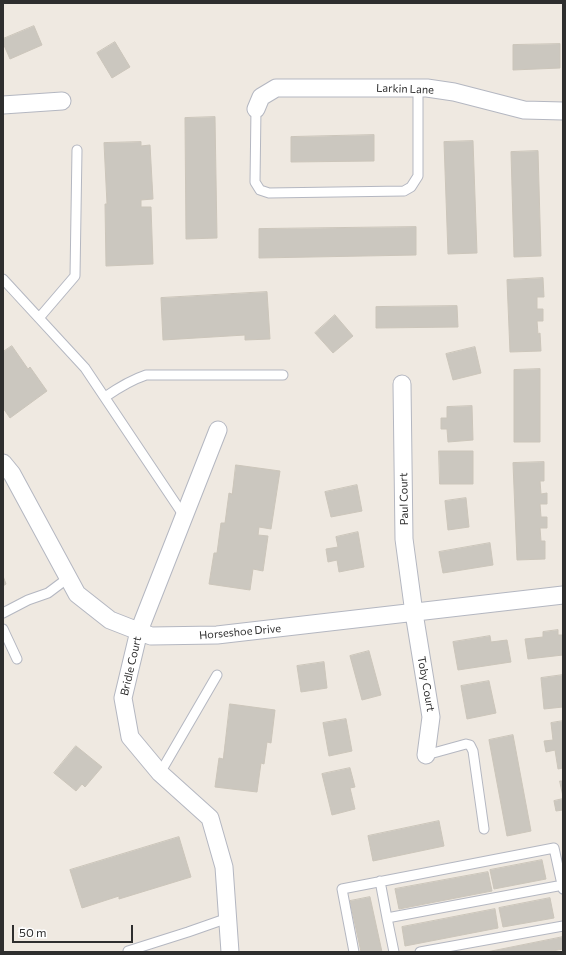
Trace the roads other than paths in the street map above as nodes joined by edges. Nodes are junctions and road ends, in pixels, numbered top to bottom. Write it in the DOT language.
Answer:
graph roads {
  1 [pos="418,88"];
  2 [pos="62,101"];
  3 [pos="3,105"];
  4 [pos="256,109"];
  5 [pos="563,112"];
  6 [pos="77,150"];
  7 [pos="3,279"];
  8 [pos="39,318"];
  9 [pos="283,376"];
  10 [pos="402,384"];
  11 [pos="105,397"];
  12 [pos="218,430"];
  13 [pos="3,463"];
  14 [pos="184,516"];
  15 [pos="68,578"];
  16 [pos="563,595"];
  17 [pos="3,613"];
  18 [pos="414,613"];
  19 [pos="3,629"];
  20 [pos="139,631"];
  21 [pos="18,659"];
  22 [pos="217,675"];
  23 [pos="426,755"];
  24 [pos="160,773"];
  25 [pos="484,829"];
  26 [pos="380,882"];
  27 [pos="563,886"];
  28 [pos="228,918"];
  29 [pos="387,918"];
  30 [pos="563,926"];
  31 [pos="128,951"];
  32 [pos="230,952"];
  33 [pos="354,952"];
  34 [pos="394,952"];
  35 [pos="420,952"];
  1 -- 4 [label="street, Larkin Lane"];
  1 -- 4 [label="lane"];
  1 -- 5 [label="street, Larkin Lane"];
  2 -- 3 [label="street"];
  6 -- 8 [label="lane"];
  7 -- 8 [label="lane"];
  8 -- 11 [label="lane"];
  9 -- 11 [label="lane"];
  10 -- 18 [label="street, Paul Court"];
  11 -- 14 [label="lane"];
  12 -- 14 [label="street, Bridle Court"];
  13 -- 15 [label="street, Horseshoe Drive"];
  14 -- 20 [label="street, Bridle Court"];
  15 -- 17 [label="lane"];
  15 -- 20 [label="street, Horseshoe Drive"];
  16 -- 18 [label="street, Horseshoe Drive"];
  18 -- 20 [label="street, Horseshoe Drive"];
  18 -- 23 [label="street, Toby Court"];
  19 -- 21 [label="lane"];
  20 -- 24 [label="street, Bridle Court"];
  22 -- 24 [label="lane"];
  23 -- 25 [label="lane"];
  24 -- 28 [label="street, Bridle Court"];
  26 -- 27 [label="lane"];
  26 -- 29 [label="lane"];
  26 -- 33 [label="lane"];
  27 -- 29 [label="lane"];
  28 -- 31 [label="lane"];
  28 -- 32 [label="street, Bridle Court"];
  29 -- 34 [label="lane"];
  30 -- 35 [label="lane"];
}
